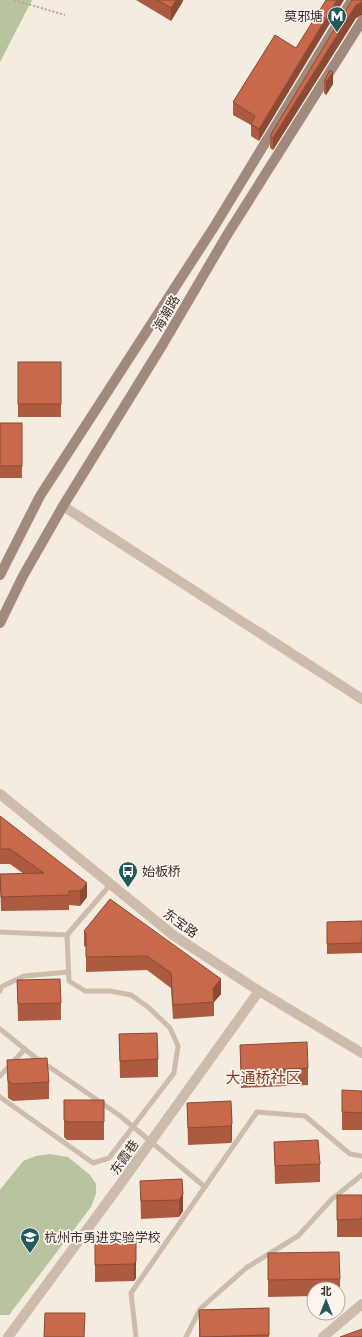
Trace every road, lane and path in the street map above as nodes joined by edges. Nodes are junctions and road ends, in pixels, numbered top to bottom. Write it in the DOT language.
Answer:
graph roads {
  1 [pos="14,0"];
  2 [pos="352,0"];
  3 [pos="65,15"];
  4 [pos="362,21"];
  5 [pos="64,506"];
  6 [pos="0,575"];
  7 [pos="0,623"];
  8 [pos="362,699"];
  9 [pos="0,794"];
  10 [pos="110,885"];
  11 [pos="0,932"];
  12 [pos="67,935"];
  13 [pos="68,972"];
  14 [pos="0,991"];
  15 [pos="259,991"];
  16 [pos="0,1029"];
  17 [pos="25,1049"];
  18 [pos="362,1053"];
  19 [pos="0,1076"];
  20 [pos="0,1097"];
  21 [pos="133,1126"];
  22 [pos="152,1141"];
  23 [pos="362,1156"];
  24 [pos="362,1175"];
  25 [pos="205,1187"];
  26 [pos="362,1304"];
  27 [pos="8,1337"];
  28 [pos="136,1337"];
  29 [pos="186,1337"];
  30 [pos="323,1337"];
  1 -- 3 [label="path"];
  2 -- 6 [label="main road, 海潮路"];
  4 -- 5 [label="main road, 海潮路"];
  5 -- 7 [label="main road, 海潮路"];
  5 -- 8 [label="street"];
  9 -- 10 [label="street, 东宝路"];
  10 -- 12 [label="lane"];
  10 -- 15 [label="street, 东宝路"];
  11 -- 12 [label="lane"];
  12 -- 13 [label="lane"];
  13 -- 14 [label="lane"];
  13 -- 21 [label="lane"];
  15 -- 18 [label="street, 东宝路"];
  15 -- 22 [label="street, 东霞巷"];
  16 -- 17 [label="lane"];
  17 -- 19 [label="lane"];
  17 -- 21 [label="lane"];
  20 -- 21 [label="lane"];
  21 -- 22 [label="lane"];
  22 -- 25 [label="lane"];
  22 -- 27 [label="street, 东霞巷"];
  23 -- 25 [label="lane"];
  24 -- 29 [label="lane"];
  25 -- 28 [label="lane"];
  26 -- 30 [label="street"];
}
